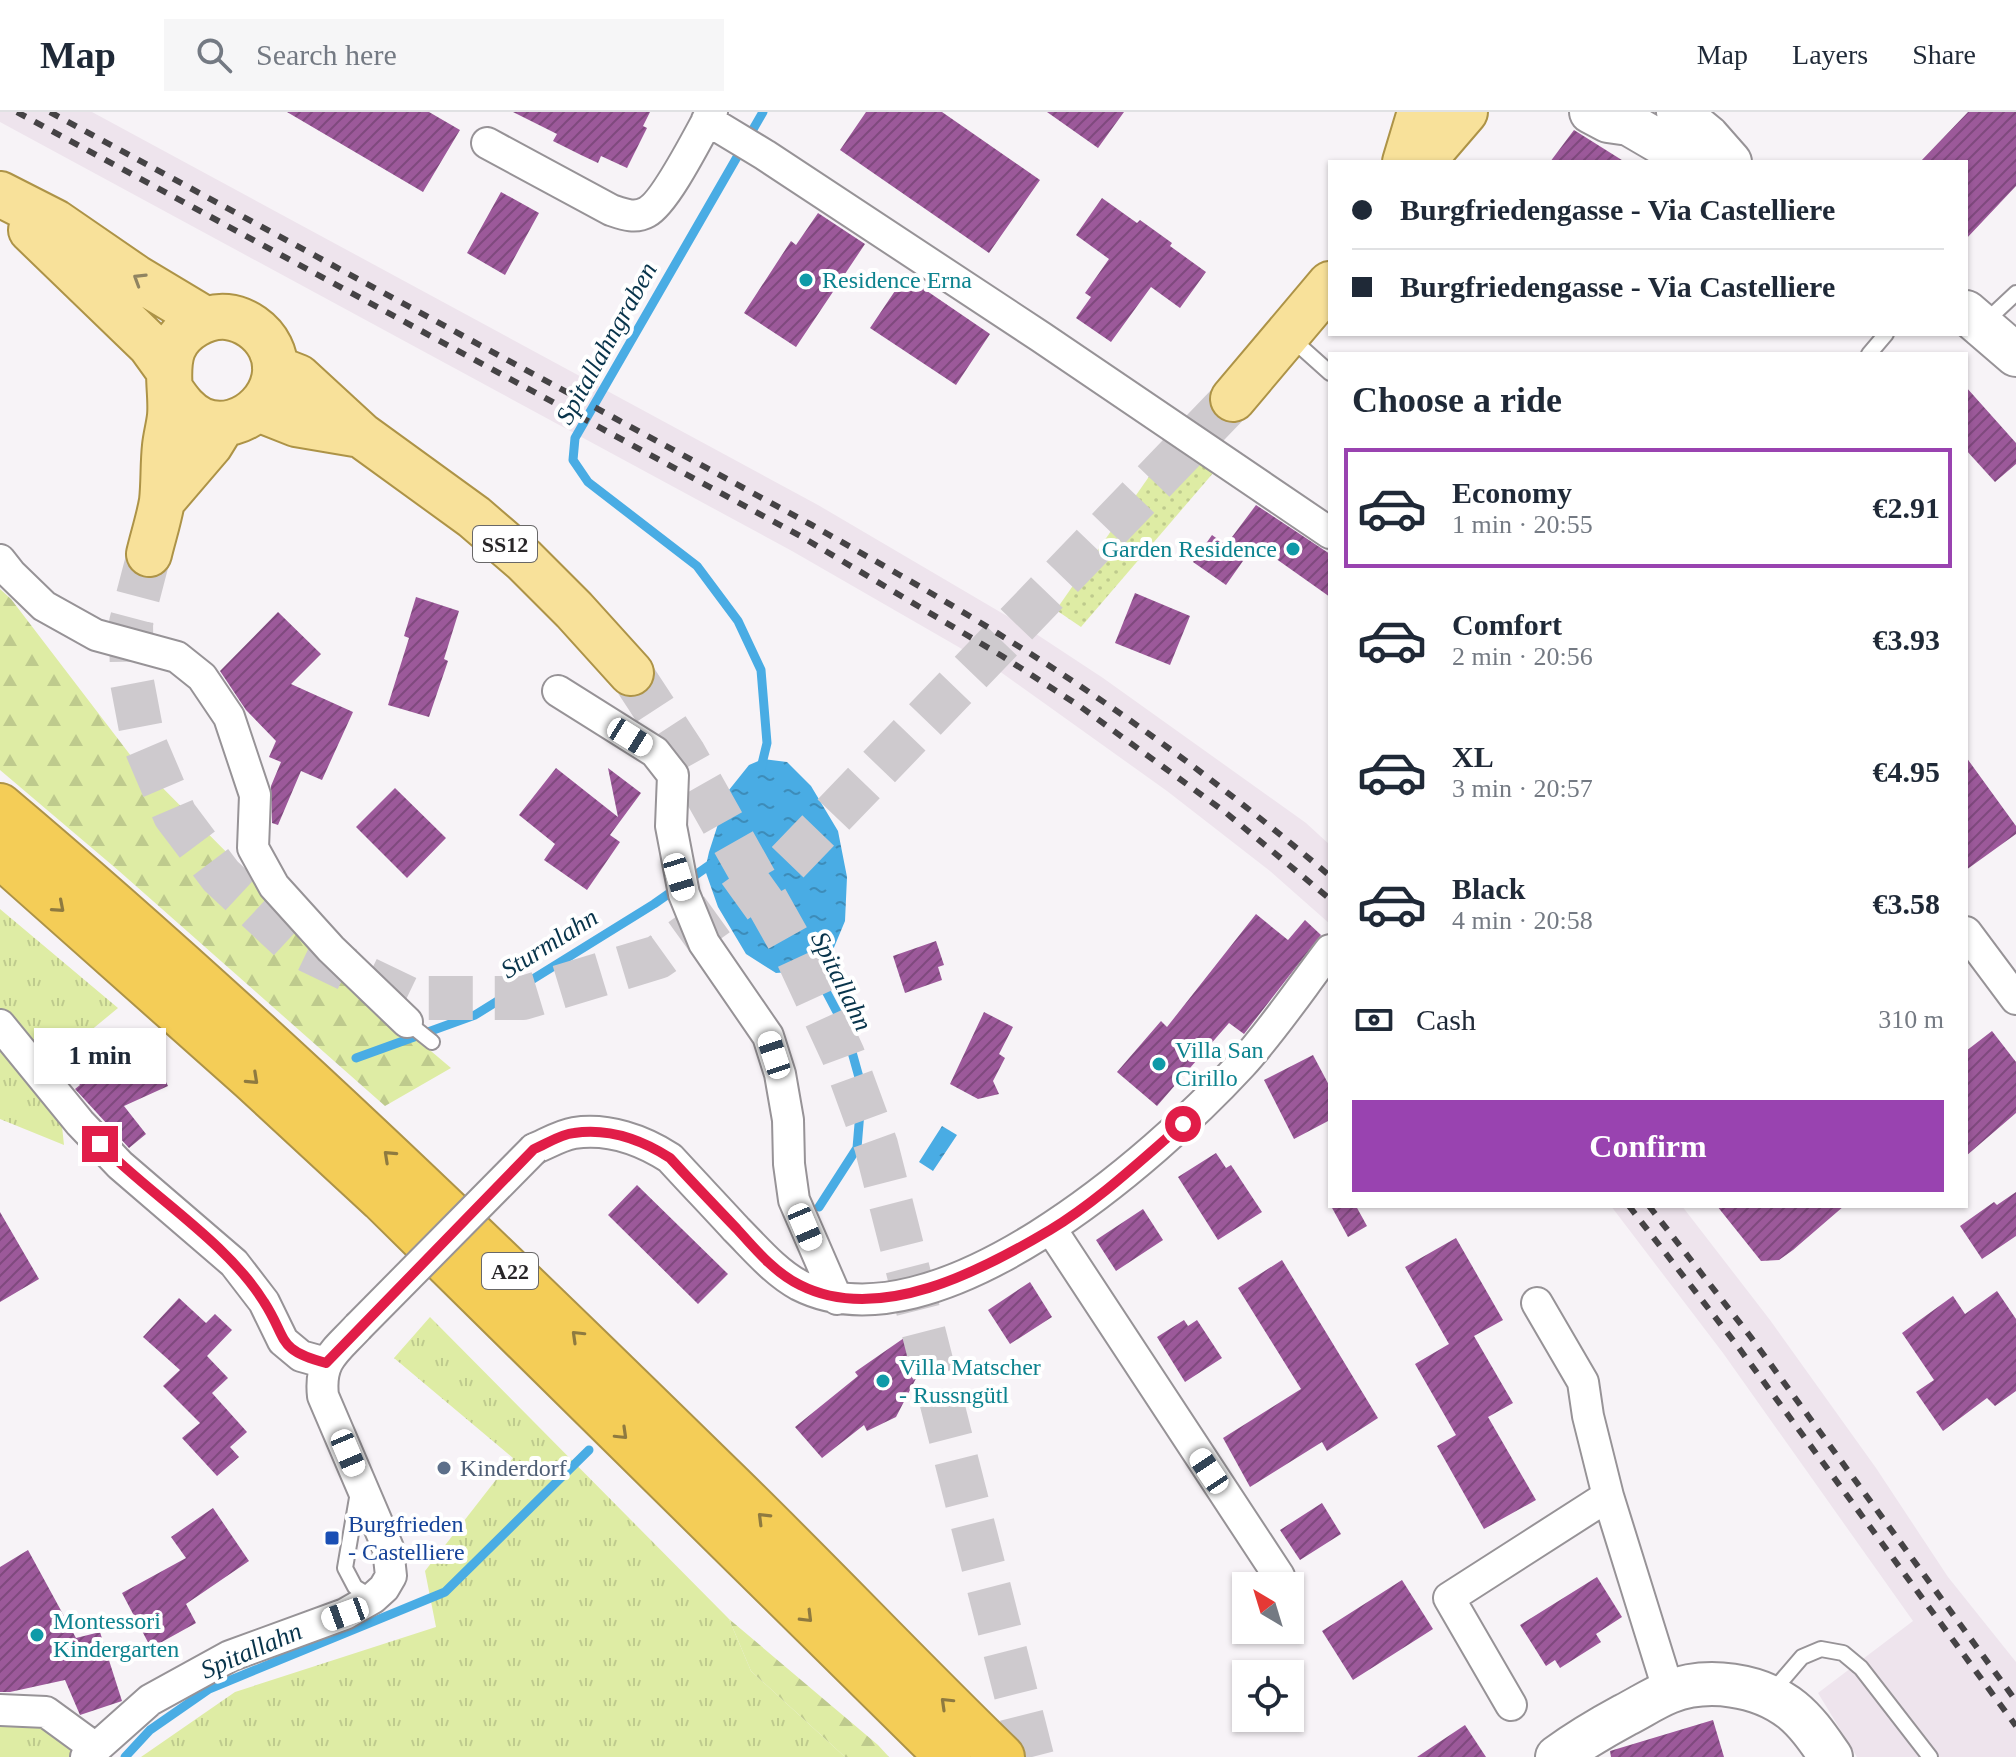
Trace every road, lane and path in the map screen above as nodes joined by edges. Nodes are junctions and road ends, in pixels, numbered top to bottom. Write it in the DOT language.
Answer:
graph roads {
  1 [pos="1420,112"];
  2 [pos="1465,112"];
  3 [pos="1678,112"];
  4 [pos="709,116"];
  5 [pos="1623,116"];
  6 [pos="487,143"];
  7 [pos="1406,160"];
  8 [pos="1424,160"];
  9 [pos="1691,160"];
  10 [pos="1728,160"];
  11 [pos="0,194"];
  12 [pos="0,201"];
  13 [pos="1328,286"];
  14 [pos="2016,293"];
  15 [pos="1974,318"];
  16 [pos="205,319"];
  17 [pos="1288,336"];
  18 [pos="1884,336"];
  19 [pos="1871,352"];
  20 [pos="2016,355"];
  21 [pos="275,368"];
  22 [pos="1328,371"];
  23 [pos="170,380"];
  24 [pos="1233,399"];
  25 [pos="240,416"];
  26 [pos="361,435"];
  27 [pos="1215,454"];
  28 [pos="162,501"];
  29 [pos="1328,508"];
  30 [pos="1328,532"];
  31 [pos="149,554"];
  32 [pos="0,560"];
  33 [pos="631,673"];
  34 [pos="558,691"];
  35 [pos="0,806"];
  36 [pos="0,855"];
  37 [pos="1968,935"];
  38 [pos="1328,953"];
  39 [pos="2016,999"];
  40 [pos="410,1024"];
  41 [pos="0,1025"];
  42 [pos="432,1042"];
  43 [pos="1051,1229"];
  44 [pos="837,1299"];
  45 [pos="1537,1303"];
  46 [pos="326,1363"];
  47 [pos="360,1482"];
  48 [pos="1608,1496"];
  49 [pos="1276,1572"];
  50 [pos="373,1598"];
  51 [pos="1669,1692"];
  52 [pos="1769,1696"];
  53 [pos="1511,1705"];
  54 [pos="0,1710"];
  55 [pos="90,1752"];
  56 [pos="948,1757"];
  57 [pos="1002,1757"];
  58 [pos="1557,1757"];
  59 [pos="1831,1757"];
  60 [pos="1930,1757"];
  1 -- 7 [label="main road"];
  2 -- 8 [label="main road"];
  3 -- 10 [label="street"];
  4 -- 6 [label="street"];
  4 -- 27 [label="street"];
  5 -- 9 [label="street"];
  16 -- 11 [label="main road, one-way"];
  12 -- 23 [label="main road, SS12"];
  13 -- 17 [label="main road"];
  14 -- 15 [label="lane"];
  15 -- 20 [label="street"];
  16 -- 21 [label="main road"];
  16 -- 23 [label="main road"];
  17 -- 22 [label="lane"];
  17 -- 24 [label="main road"];
  18 -- 19 [label="lane"];
  21 -- 25 [label="main road"];
  21 -- 26 [label="main road, SS12"];
  23 -- 25 [label="main road, SS12"];
  23 -- 28 [label="main road"];
  25 -- 26 [label="main road, SS12"];
  25 -- 28 [label="main road"];
  26 -- 33 [label="main road, SS12"];
  27 -- 29 [label="street"];
  27 -- 30 [label="street"];
  28 -- 31 [label="main road"];
  32 -- 40 [label="street"];
  34 -- 44 [label="street"];
  57 -- 35 [label="highway, A22, one-way"];
  36 -- 56 [label="highway, A22, one-way"];
  37 -- 39 [label="street"];
  38 -- 43 [label="street"];
  40 -- 42 [label="lane"];
  41 -- 46 [label="street"];
  43 -- 44 [label="street"];
  43 -- 49 [label="street"];
  44 -- 46 [label="street, bridge"];
  45 -- 48 [label="street"];
  46 -- 47 [label="street"];
  47 -- 50 [label="street"];
  47 -- 50 [label="lane"];
  48 -- 51 [label="street"];
  48 -- 53 [label="street"];
  50 -- 55 [label="street"];
  51 -- 52 [label="street"];
  51 -- 58 [label="street"];
  52 -- 59 [label="street"];
  52 -- 60 [label="lane"];
  54 -- 55 [label="street"];
}
